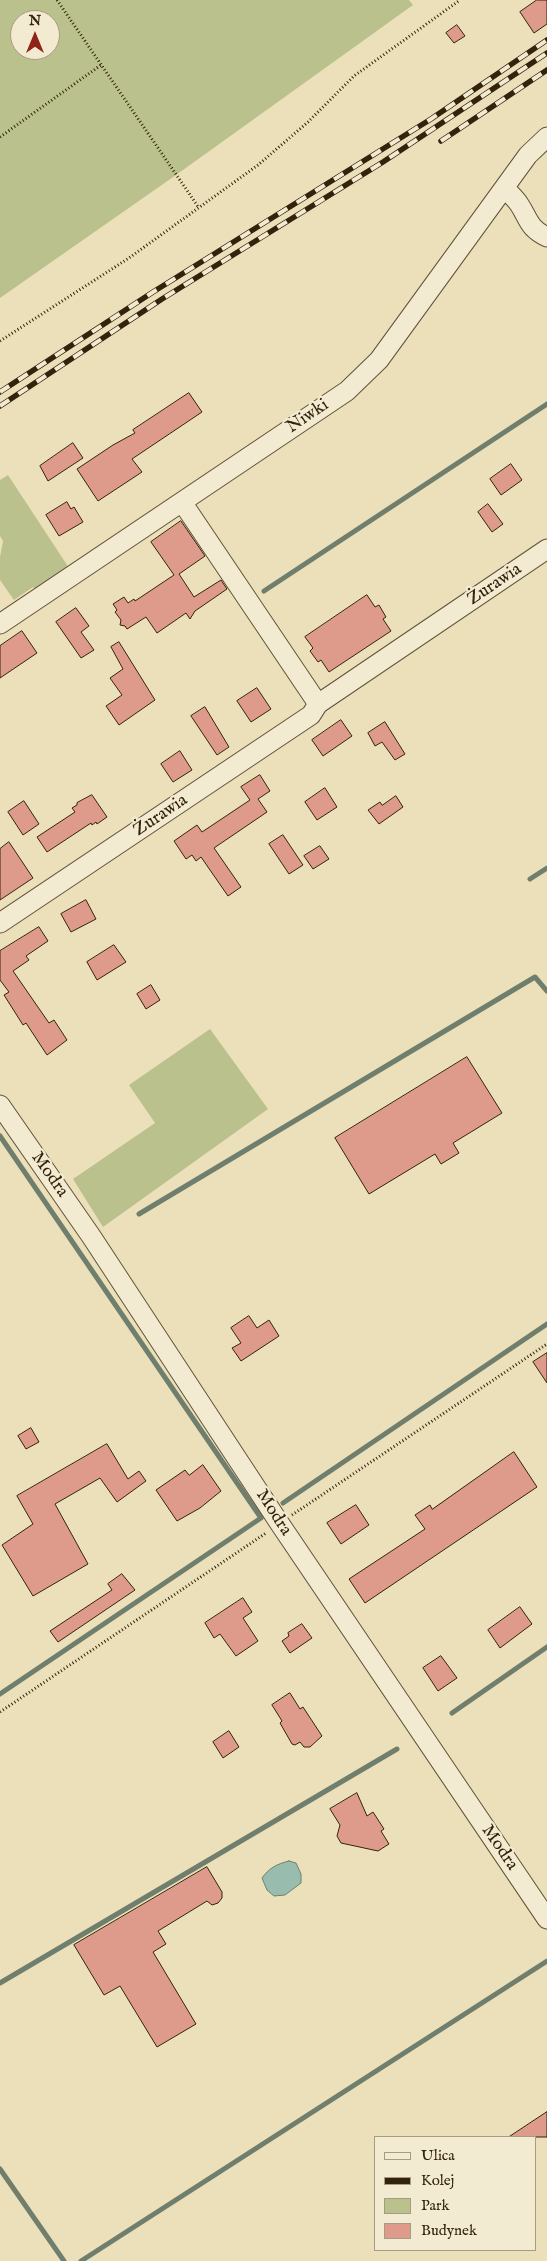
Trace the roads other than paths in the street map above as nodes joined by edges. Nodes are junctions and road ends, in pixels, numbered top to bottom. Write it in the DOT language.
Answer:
graph roads {
  1 [pos="547,137"];
  2 [pos="505,188"];
  3 [pos="547,237"];
  4 [pos="182,502"];
  5 [pos="547,549"];
  6 [pos="0,624"];
  7 [pos="318,704"];
  8 [pos="0,924"];
  9 [pos="0,1105"];
  10 [pos="547,1919"];
  1 -- 2 [label="street, Niwki"];
  2 -- 3 [label="street"];
  2 -- 4 [label="street, Niwki"];
  4 -- 6 [label="street, Niwki"];
  4 -- 7 [label="street"];
  5 -- 7 [label="street, Żurawia"];
  7 -- 8 [label="street, Żurawia"];
  9 -- 10 [label="street, Modra"];
}
